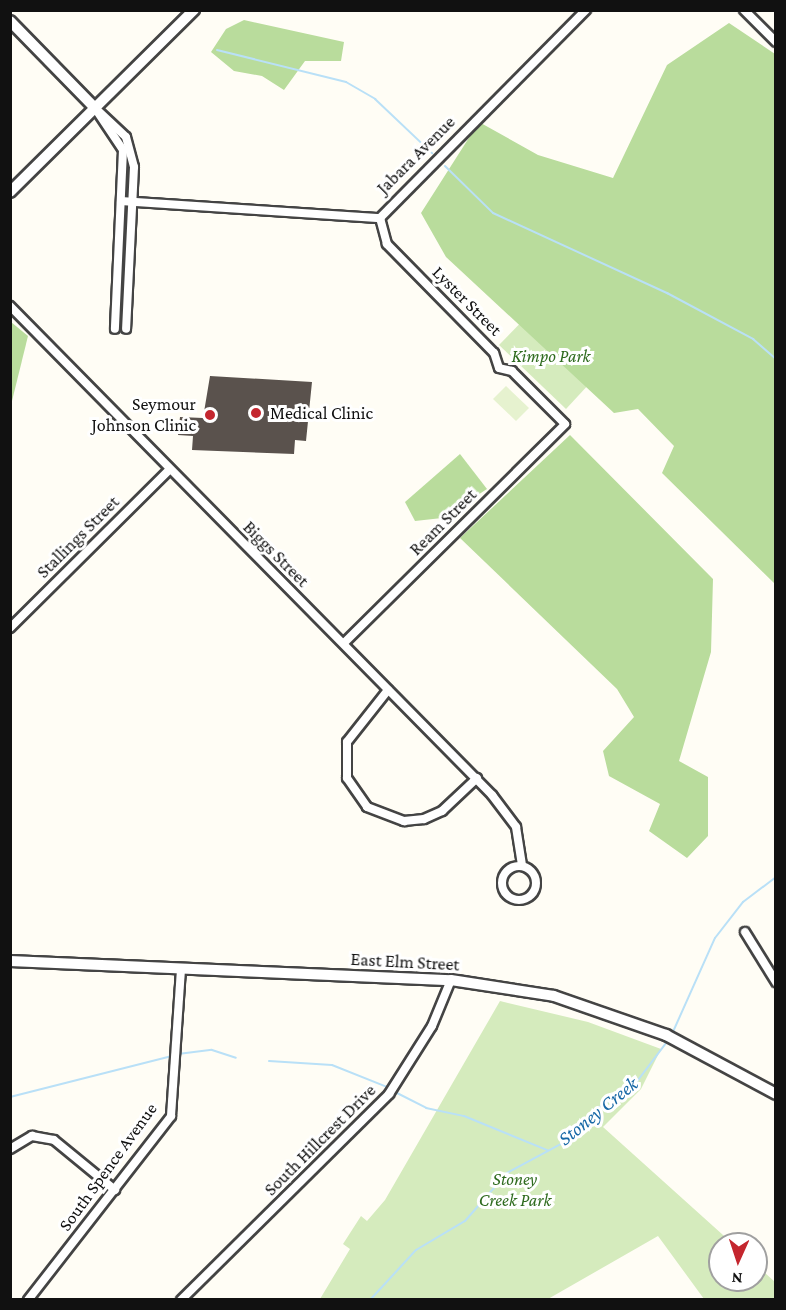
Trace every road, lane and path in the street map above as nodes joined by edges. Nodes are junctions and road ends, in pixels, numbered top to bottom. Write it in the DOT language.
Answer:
graph roads {
  1 [pos="194,10"];
  2 [pos="586,10"];
  3 [pos="744,10"];
  4 [pos="10,21"];
  5 [pos="776,42"];
  6 [pos="95,108"];
  7 [pos="10,192"];
  8 [pos="121,201"];
  9 [pos="132,202"];
  10 [pos="380,218"];
  11 [pos="10,306"];
  12 [pos="115,329"];
  13 [pos="126,329"];
  14 [pos="565,424"];
  15 [pos="169,470"];
  16 [pos="10,627"];
  17 [pos="344,643"];
  18 [pos="388,690"];
  19 [pos="477,778"];
  20 [pos="522,866"];
  21 [pos="745,932"];
  22 [pos="10,961"];
  23 [pos="181,968"];
  24 [pos="451,980"];
  25 [pos="776,982"];
  26 [pos="776,1094"];
  27 [pos="10,1149"];
  28 [pos="115,1190"];
  29 [pos="28,1299"];
  30 [pos="181,1299"];
  1 -- 6 [label="street"];
  2 -- 10 [label="street, Jabara Avenue"];
  3 -- 5 [label="street"];
  4 -- 6 [label="street"];
  6 -- 7 [label="street"];
  6 -- 8 [label="street"];
  6 -- 9 [label="street"];
  8 -- 9 [label="street, Jabara Avenue"];
  8 -- 12 [label="street"];
  9 -- 10 [label="street, Jabara Avenue"];
  9 -- 13 [label="street"];
  10 -- 14 [label="street, Lyster Street"];
  11 -- 15 [label="street, Biggs Street"];
  14 -- 17 [label="street, Ream Street"];
  15 -- 16 [label="street, Stallings Street"];
  15 -- 17 [label="street, Biggs Street"];
  17 -- 18 [label="street, Biggs Street"];
  18 -- 19 [label="street, Biggs Street"];
  18 -- 19 [label="street"];
  19 -- 20 [label="street, Biggs Street"];
  20 -- 20 [label="street"];
  21 -- 25 [label="street"];
  22 -- 23 [label="street, East Elm Street"];
  23 -- 24 [label="street, East Elm Street"];
  23 -- 28 [label="street, South Spence Avenue"];
  24 -- 26 [label="street, East Elm Street"];
  24 -- 30 [label="street, South Hillcrest Drive"];
  27 -- 28 [label="street"];
  28 -- 29 [label="street, South Spence Avenue"];
}
